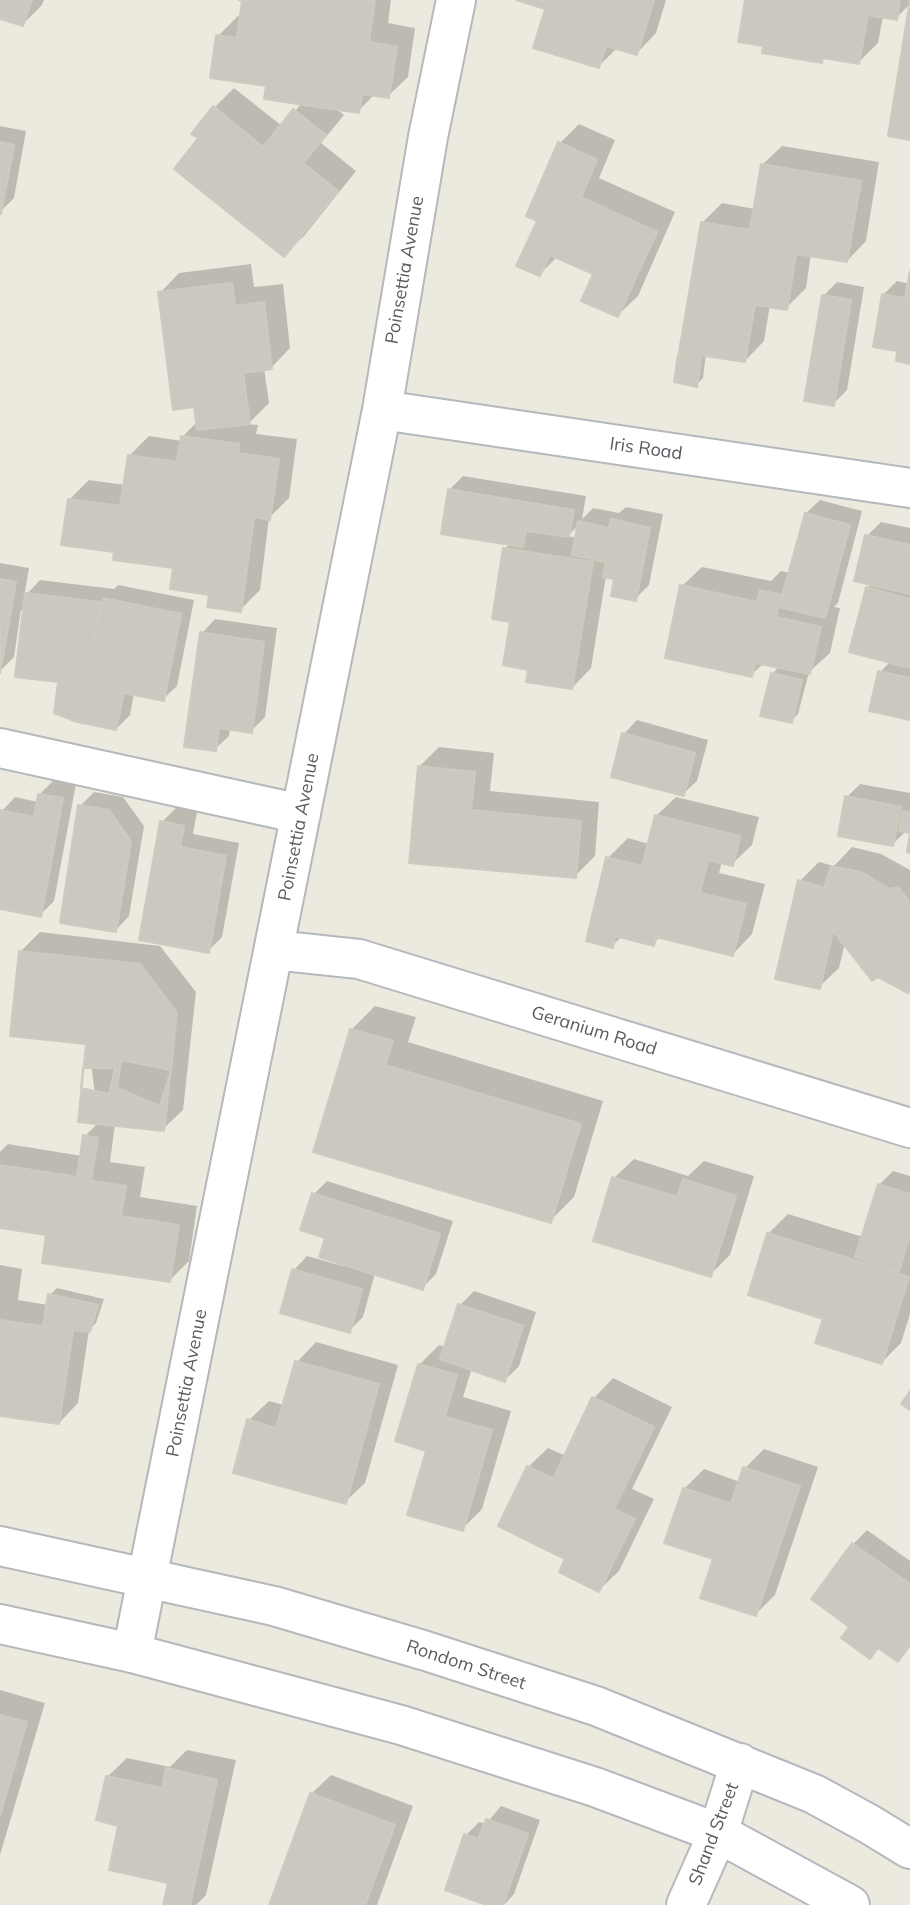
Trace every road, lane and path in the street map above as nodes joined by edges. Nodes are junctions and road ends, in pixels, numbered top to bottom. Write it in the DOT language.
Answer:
graph roads {
  1 [pos="456,0"];
  2 [pos="382,410"];
  3 [pos="910,488"];
  4 [pos="0,748"];
  5 [pos="301,814"];
  6 [pos="274,950"];
  7 [pos="910,1128"];
  8 [pos="0,1546"];
  9 [pos="148,1577"];
  10 [pos="0,1624"];
  11 [pos="132,1653"];
  12 [pos="740,1763"];
  13 [pos="718,1833"];
  14 [pos="910,1849"];
  15 [pos="686,1905"];
  16 [pos="850,1905"];
  1 -- 2 [label="street, Poinsettia Avenue"];
  2 -- 3 [label="street, Iris Road"];
  2 -- 5 [label="street, Poinsettia Avenue"];
  4 -- 5 [label="street"];
  5 -- 6 [label="street, Poinsettia Avenue"];
  6 -- 7 [label="street, Geranium Road"];
  6 -- 9 [label="street, Poinsettia Avenue"];
  8 -- 9 [label="street, Rondom Street"];
  9 -- 11 [label="street, Poinsettia Avenue"];
  9 -- 12 [label="street, Rondom Street"];
  10 -- 11 [label="street"];
  11 -- 13 [label="street"];
  12 -- 13 [label="street, Shand Street"];
  12 -- 14 [label="street, Rondom Street"];
  13 -- 15 [label="street, Shand Street"];
  13 -- 16 [label="street"];
}
